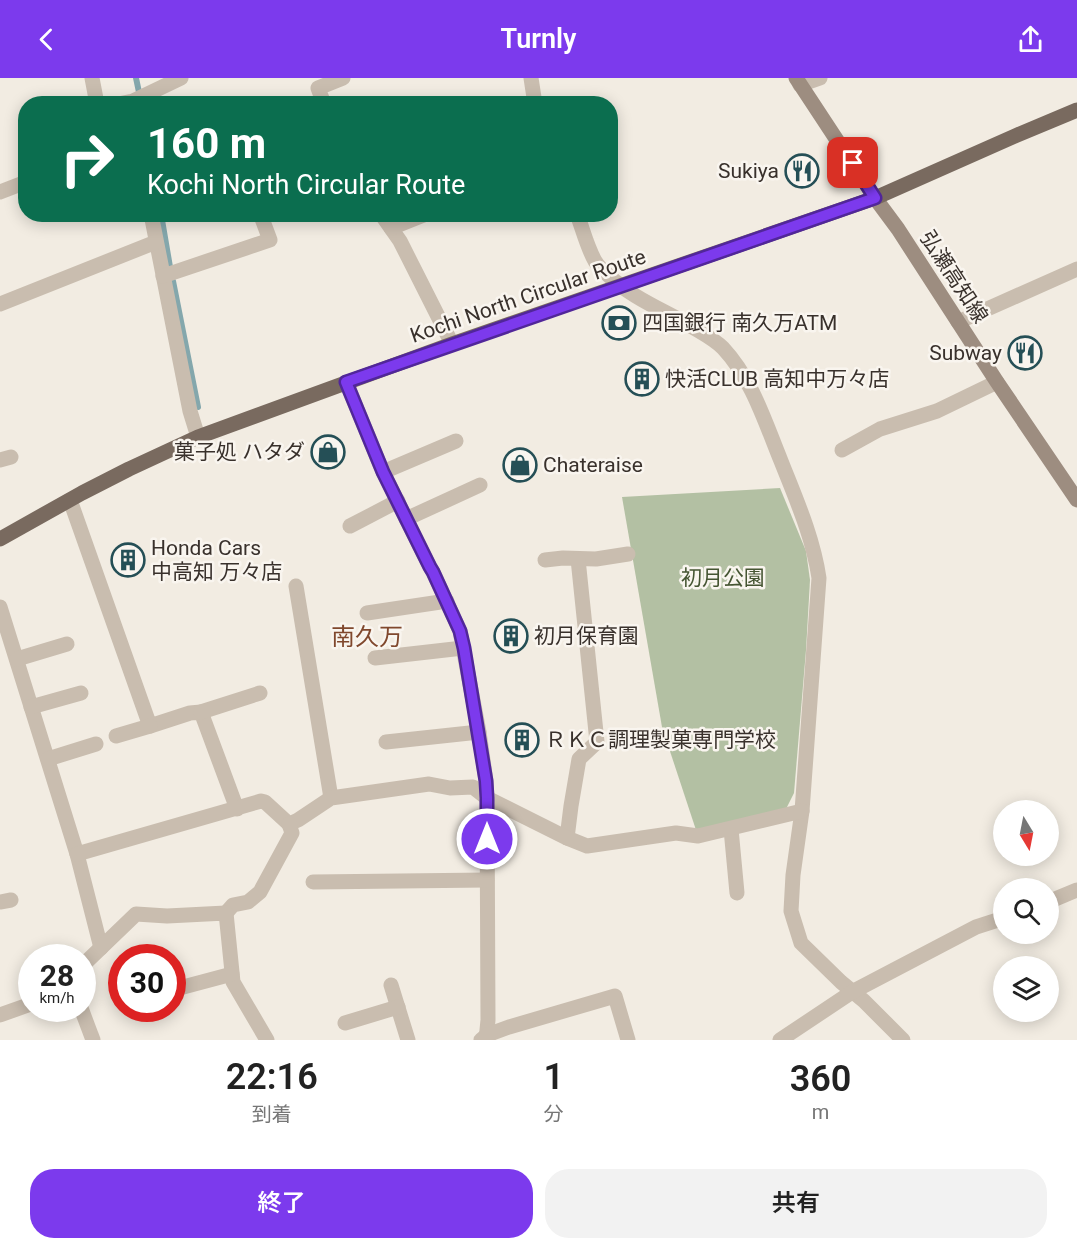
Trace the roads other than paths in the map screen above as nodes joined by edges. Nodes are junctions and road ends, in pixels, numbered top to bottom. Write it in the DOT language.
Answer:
graph roads {
  1 [pos="92,78"];
  2 [pos="181,78"];
  3 [pos="343,78"];
  4 [pos="531,78"];
  5 [pos="820,78"];
  6 [pos="798,81"];
  7 [pos="95,96"];
  8 [pos="145,96"];
  9 [pos="321,96"];
  10 [pos="534,96"];
  11 [pos="1077,111"];
  12 [pos="18,185"];
  13 [pos="0,192"];
  14 [pos="875,198"];
  15 [pos="152,222"];
  16 [pos="263,222"];
  17 [pos="387,222"];
  18 [pos="406,222"];
  19 [pos="580,222"];
  20 [pos="391,228"];
  21 [pos="156,242"];
  22 [pos="1076,271"];
  23 [pos="163,276"];
  24 [pos="620,287"];
  25 [pos="0,304"];
  26 [pos="958,322"];
  27 [pos="452,344"];
  28 [pos="346,382"];
  29 [pos="997,382"];
  30 [pos="198,436"];
  31 [pos="456,441"];
  32 [pos="842,450"];
  33 [pos="383,472"];
  34 [pos="480,485"];
  35 [pos="70,500"];
  36 [pos="1077,500"];
  37 [pos="398,501"];
  38 [pos="406,519"];
  39 [pos="350,526"];
  40 [pos="0,538"];
  41 [pos="628,554"];
  42 [pos="578,559"];
  43 [pos="545,560"];
  44 [pos="296,586"];
  45 [pos="447,602"];
  46 [pos="0,607"];
  47 [pos="368,613"];
  48 [pos="67,644"];
  49 [pos="464,648"];
  50 [pos="375,658"];
  51 [pos="17,659"];
  52 [pos="81,693"];
  53 [pos="260,693"];
  54 [pos="32,708"];
  55 [pos="201,712"];
  56 [pos="150,726"];
  57 [pos="478,732"];
  58 [pos="116,736"];
  59 [pos="386,742"];
  60 [pos="96,744"];
  61 [pos="48,759"];
  62 [pos="331,798"];
  63 [pos="487,798"];
  64 [pos="237,809"];
  65 [pos="802,811"];
  66 [pos="289,824"];
  67 [pos="731,828"];
  68 [pos="567,838"];
  69 [pos="77,854"];
  70 [pos="487,880"];
  71 [pos="313,882"];
  72 [pos="1077,890"];
  73 [pos="737,893"];
  74 [pos="1059,897"];
  75 [pos="226,913"];
  76 [pos="993,922"];
  77 [pos="101,948"];
  78 [pos="96,953"];
  79 [pos="232,974"];
  80 [pos="391,985"];
  81 [pos="186,986"];
  82 [pos="852,992"];
  83 [pos="398,1007"];
  84 [pos="18,1009"];
  85 [pos="0,1015"];
  86 [pos="86,1022"];
  87 [pos="345,1023"];
  88 [pos="485,1038"];
  89 [pos="93,1040"];
  90 [pos="267,1040"];
  91 [pos="408,1040"];
  92 [pos="628,1040"];
  93 [pos="780,1040"];
  94 [pos="903,1040"];
  1 -- 7 [label="street"];
  2 -- 8 [label="street"];
  3 -- 9 [label="street"];
  4 -- 10 [label="street"];
  5 -- 6 [label="street"];
  6 -- 14 [label="main road, 弘瀬高知線"];
  11 -- 14 [label="main road, Kochi North Circular Route"];
  12 -- 13 [label="street"];
  14 -- 24 [label="main road, Kochi North Circular Route"];
  14 -- 26 [label="main road, 弘瀬高知線"];
  15 -- 21 [label="street"];
  16 -- 23 [label="street"];
  17 -- 20 [label="street"];
  18 -- 20 [label="street"];
  19 -- 24 [label="street"];
  20 -- 27 [label="street"];
  21 -- 23 [label="street"];
  21 -- 25 [label="street"];
  22 -- 26 [label="street"];
  23 -- 30 [label="street"];
  24 -- 27 [label="main road, Kochi North Circular Route"];
  24 -- 65 [label="street"];
  26 -- 29 [label="main road, 弘瀬高知線"];
  27 -- 28 [label="main road, Kochi North Circular Route"];
  28 -- 30 [label="main road, Kochi North Circular Route"];
  28 -- 33 [label="street"];
  29 -- 32 [label="street"];
  29 -- 36 [label="main road, 弘瀬高知線"];
  30 -- 35 [label="main road, Kochi North Circular Route"];
  31 -- 33 [label="street"];
  33 -- 37 [label="street"];
  34 -- 38 [label="street"];
  35 -- 40 [label="main road, Kochi North Circular Route"];
  35 -- 56 [label="street"];
  37 -- 38 [label="street"];
  37 -- 39 [label="street"];
  38 -- 45 [label="street"];
  41 -- 42 [label="street"];
  42 -- 43 [label="street"];
  42 -- 68 [label="street"];
  44 -- 62 [label="street"];
  45 -- 47 [label="street"];
  45 -- 49 [label="street"];
  46 -- 51 [label="street"];
  48 -- 51 [label="street"];
  49 -- 50 [label="street"];
  49 -- 57 [label="street"];
  51 -- 54 [label="street"];
  52 -- 54 [label="street"];
  53 -- 55 [label="street"];
  54 -- 61 [label="street"];
  55 -- 56 [label="street"];
  55 -- 64 [label="street"];
  56 -- 58 [label="street"];
  57 -- 59 [label="street"];
  57 -- 63 [label="street"];
  60 -- 61 [label="street"];
  61 -- 69 [label="street"];
  62 -- 63 [label="street"];
  62 -- 66 [label="street"];
  63 -- 68 [label="street"];
  63 -- 70 [label="street"];
  64 -- 66 [label="street"];
  64 -- 69 [label="street"];
  65 -- 67 [label="street"];
  65 -- 82 [label="street"];
  66 -- 75 [label="street"];
  67 -- 68 [label="street"];
  67 -- 73 [label="street"];
  69 -- 77 [label="street"];
  70 -- 71 [label="street"];
  70 -- 88 [label="street"];
  72 -- 74 [label="street"];
  75 -- 77 [label="street"];
  75 -- 79 [label="street"];
  76 -- 82 [label="street"];
  77 -- 78 [label="street"];
  79 -- 81 [label="street"];
  79 -- 90 [label="street"];
  80 -- 83 [label="street"];
  82 -- 93 [label="street"];
  82 -- 94 [label="street"];
  83 -- 87 [label="street"];
  83 -- 91 [label="street"];
  84 -- 85 [label="street"];
  86 -- 89 [label="street"];
  88 -- 92 [label="street"];
}
